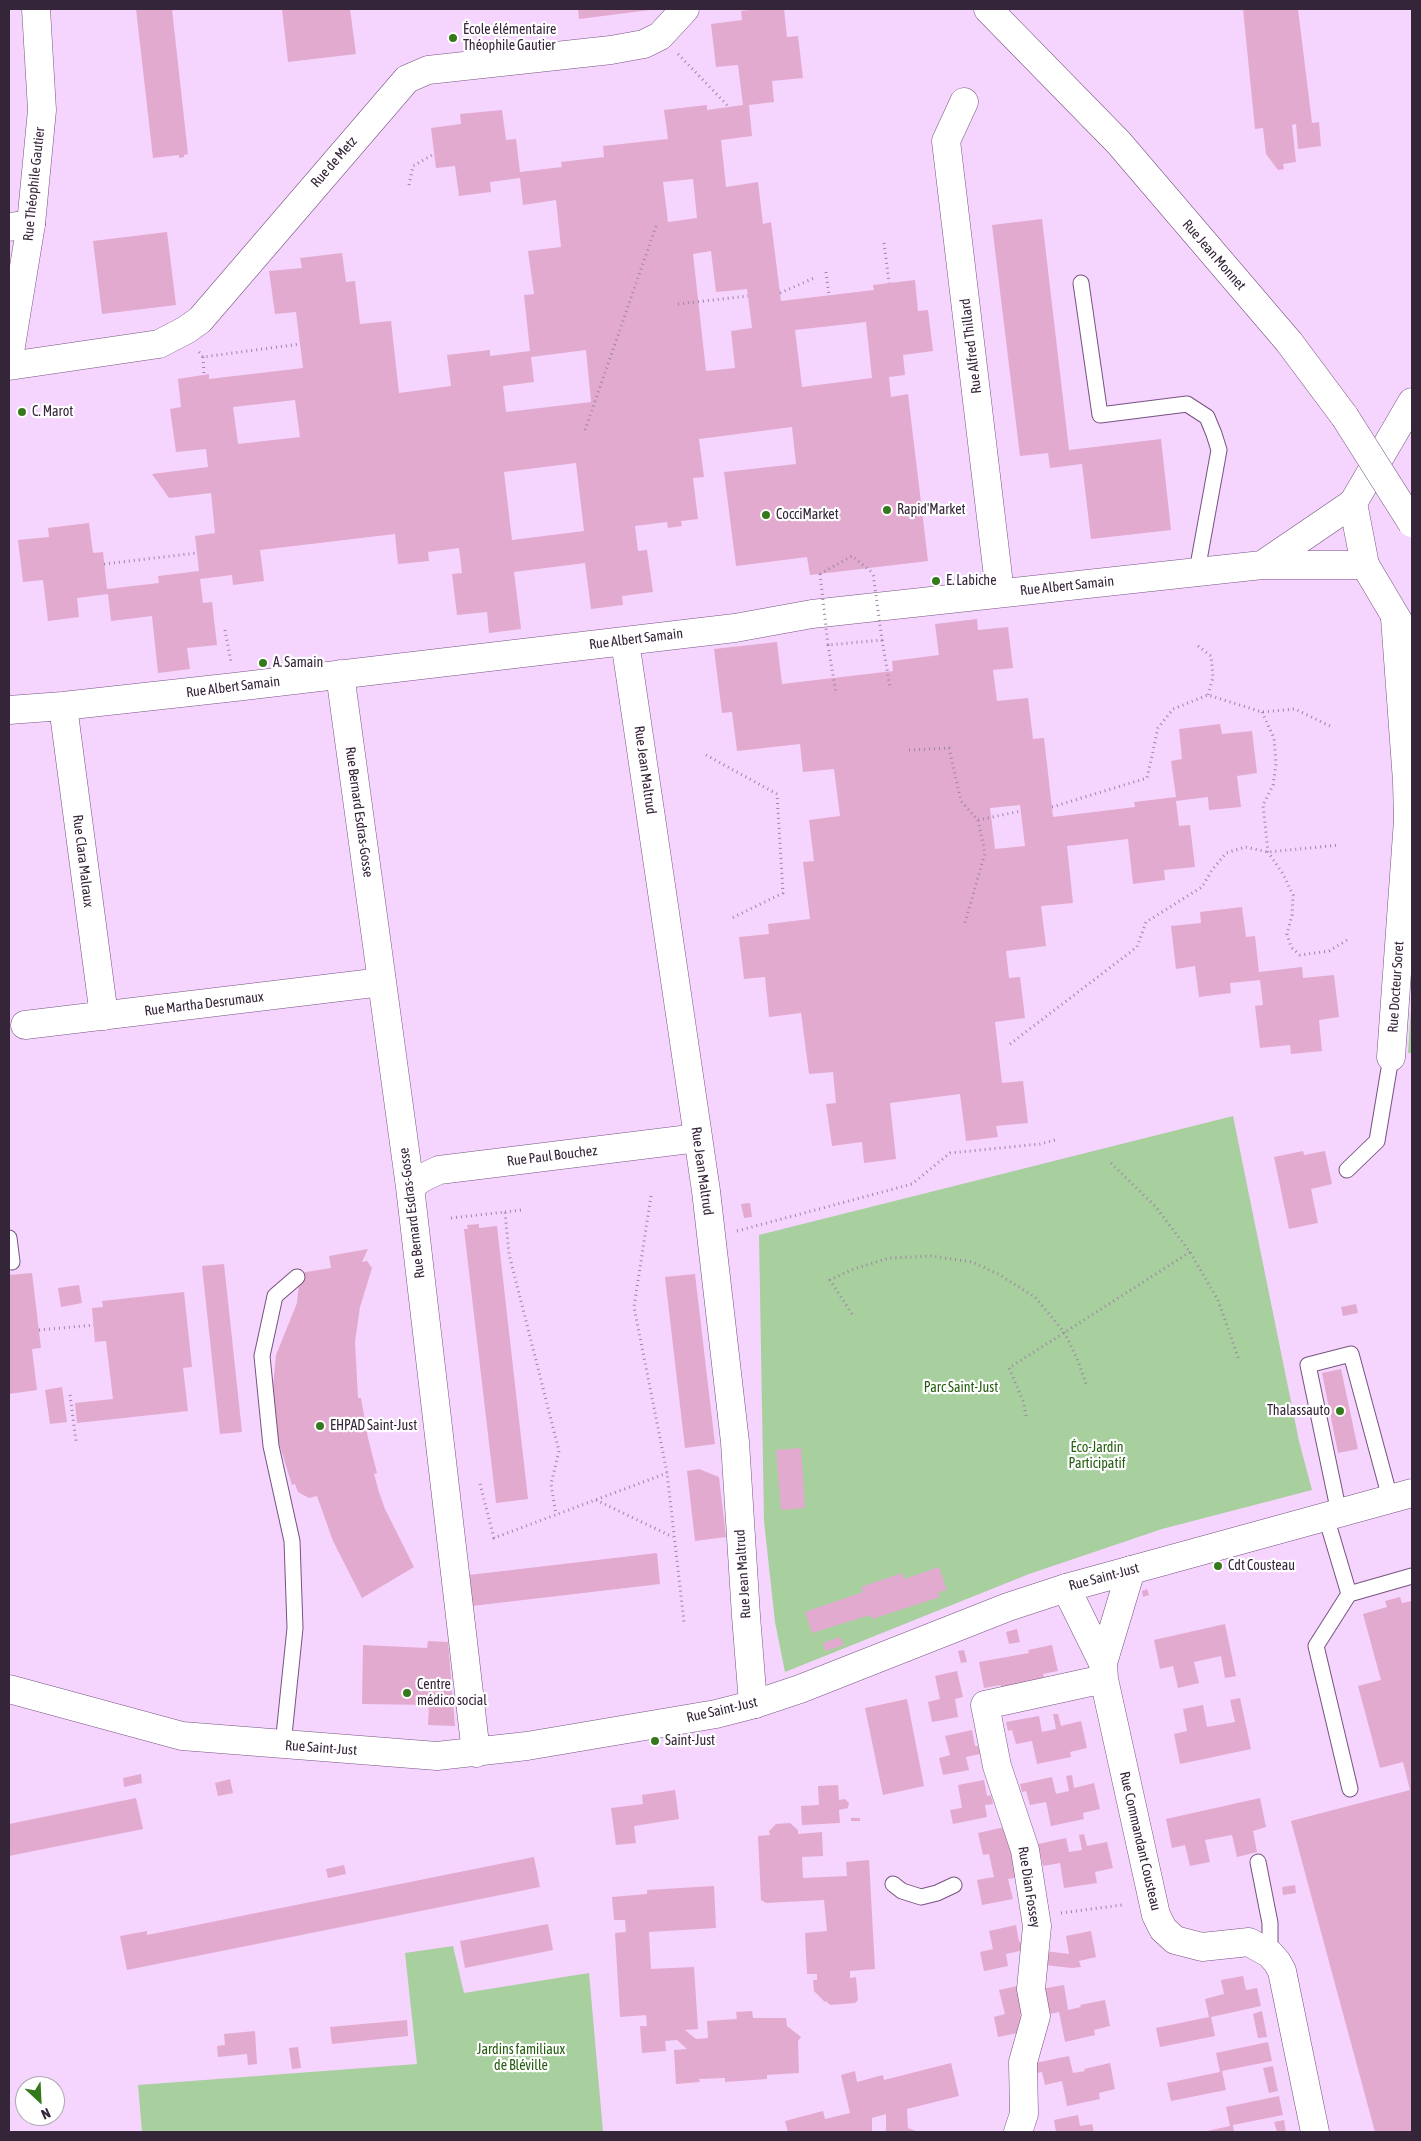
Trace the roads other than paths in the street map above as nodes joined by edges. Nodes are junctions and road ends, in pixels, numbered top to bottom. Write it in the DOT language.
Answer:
graph roads {
  1 [pos="36,9"];
  2 [pos="685,9"];
  3 [pos="988,9"];
  4 [pos="964,102"];
  5 [pos="20,225"];
  6 [pos="1081,283"];
  7 [pos="9,358"];
  8 [pos="9,366"];
  9 [pos="1412,402"];
  10 [pos="1353,503"];
  11 [pos="1412,523"];
  12 [pos="1262,565"];
  13 [pos="1365,565"];
  14 [pos="1198,572"];
  15 [pos="1000,593"];
  16 [pos="1395,618"];
  17 [pos="625,641"];
  18 [pos="1412,644"];
  19 [pos="340,674"];
  20 [pos="63,706"];
  21 [pos="9,710"];
  22 [pos="1410,780"];
  23 [pos="382,982"];
  24 [pos="104,1016"];
  25 [pos="25,1026"];
  26 [pos="1392,1056"];
  27 [pos="698,1138"];
  28 [pos="1347,1170"];
  29 [pos="410,1187"];
  30 [pos="9,1238"];
  31 [pos="12,1262"];
  32 [pos="297,1277"];
  33 [pos="1401,1496"];
  34 [pos="1333,1515"];
  35 [pos="1131,1570"];
  36 [pos="1412,1576"];
  37 [pos="1066,1588"];
  38 [pos="1349,1594"];
  39 [pos="1104,1671"];
  40 [pos="9,1689"];
  41 [pos="755,1704"];
  42 [pos="283,1745"];
  43 [pos="476,1752"];
  44 [pos="1350,1789"];
  45 [pos="1258,1862"];
  46 [pos="893,1884"];
  47 [pos="954,1885"];
  48 [pos="1270,1954"];
  49 [pos="1018,2132"];
  50 [pos="1315,2132"];
  1 -- 5 [label="street, Rue Théophile Gautier"];
  2 -- 8 [label="street, Rue de Metz"];
  3 -- 11 [label="street, Rue Jean Monnet, bridge"];
  4 -- 15 [label="street, Rue Alfred Thillard"];
  5 -- 7 [label="street, Rue Théophile Gautier"];
  6 -- 14 [label="lane"];
  9 -- 10 [label="street"];
  10 -- 12 [label="street"];
  10 -- 13 [label="street"];
  12 -- 13 [label="street, Rue Albert Samain"];
  12 -- 14 [label="street, Rue Albert Samain"];
  13 -- 16 [label="street"];
  14 -- 15 [label="street, Rue Albert Samain"];
  15 -- 17 [label="street, Rue Albert Samain"];
  16 -- 18 [label="street"];
  16 -- 22 [label="street, Rue Docteur Soret"];
  17 -- 19 [label="street, Rue Albert Samain"];
  17 -- 27 [label="street, Rue Jean Maltrud"];
  19 -- 20 [label="street, Rue Albert Samain"];
  19 -- 23 [label="street, Rue Bernard Esdras-Gosse"];
  20 -- 21 [label="street, Rue Albert Samain"];
  20 -- 24 [label="street, Rue Clara Malraux"];
  22 -- 26 [label="street, Rue Docteur Soret"];
  23 -- 24 [label="street, Rue Martha Desrumaux"];
  23 -- 29 [label="street, Rue Bernard Esdras-Gosse"];
  24 -- 25 [label="street, Rue Martha Desrumaux"];
  26 -- 28 [label="lane"];
  27 -- 29 [label="street, Rue Paul Bouchez"];
  27 -- 41 [label="street, Rue Jean Maltrud"];
  29 -- 43 [label="street, Rue Bernard Esdras-Gosse"];
  30 -- 31 [label="lane"];
  32 -- 42 [label="lane"];
  33 -- 34 [label="street, Rue Saint-Just"];
  33 -- 34 [label="lane"];
  34 -- 35 [label="street, Rue Saint-Just"];
  34 -- 38 [label="lane"];
  35 -- 37 [label="street, Rue Saint-Just"];
  35 -- 39 [label="street, Rue Commandant Cousteau"];
  36 -- 38 [label="lane"];
  37 -- 39 [label="street, Rue Commandant Cousteau"];
  37 -- 41 [label="street, Rue Saint-Just"];
  38 -- 44 [label="lane"];
  39 -- 48 [label="street, Rue Commandant Cousteau"];
  39 -- 49 [label="street, Rue Dian Fossey"];
  40 -- 42 [label="street, Rue Saint-Just"];
  41 -- 43 [label="street, Rue Saint-Just"];
  42 -- 43 [label="street, Rue Saint-Just"];
  45 -- 48 [label="lane"];
  46 -- 47 [label="lane"];
  48 -- 50 [label="street, Rue Commandant Cousteau"];
}
